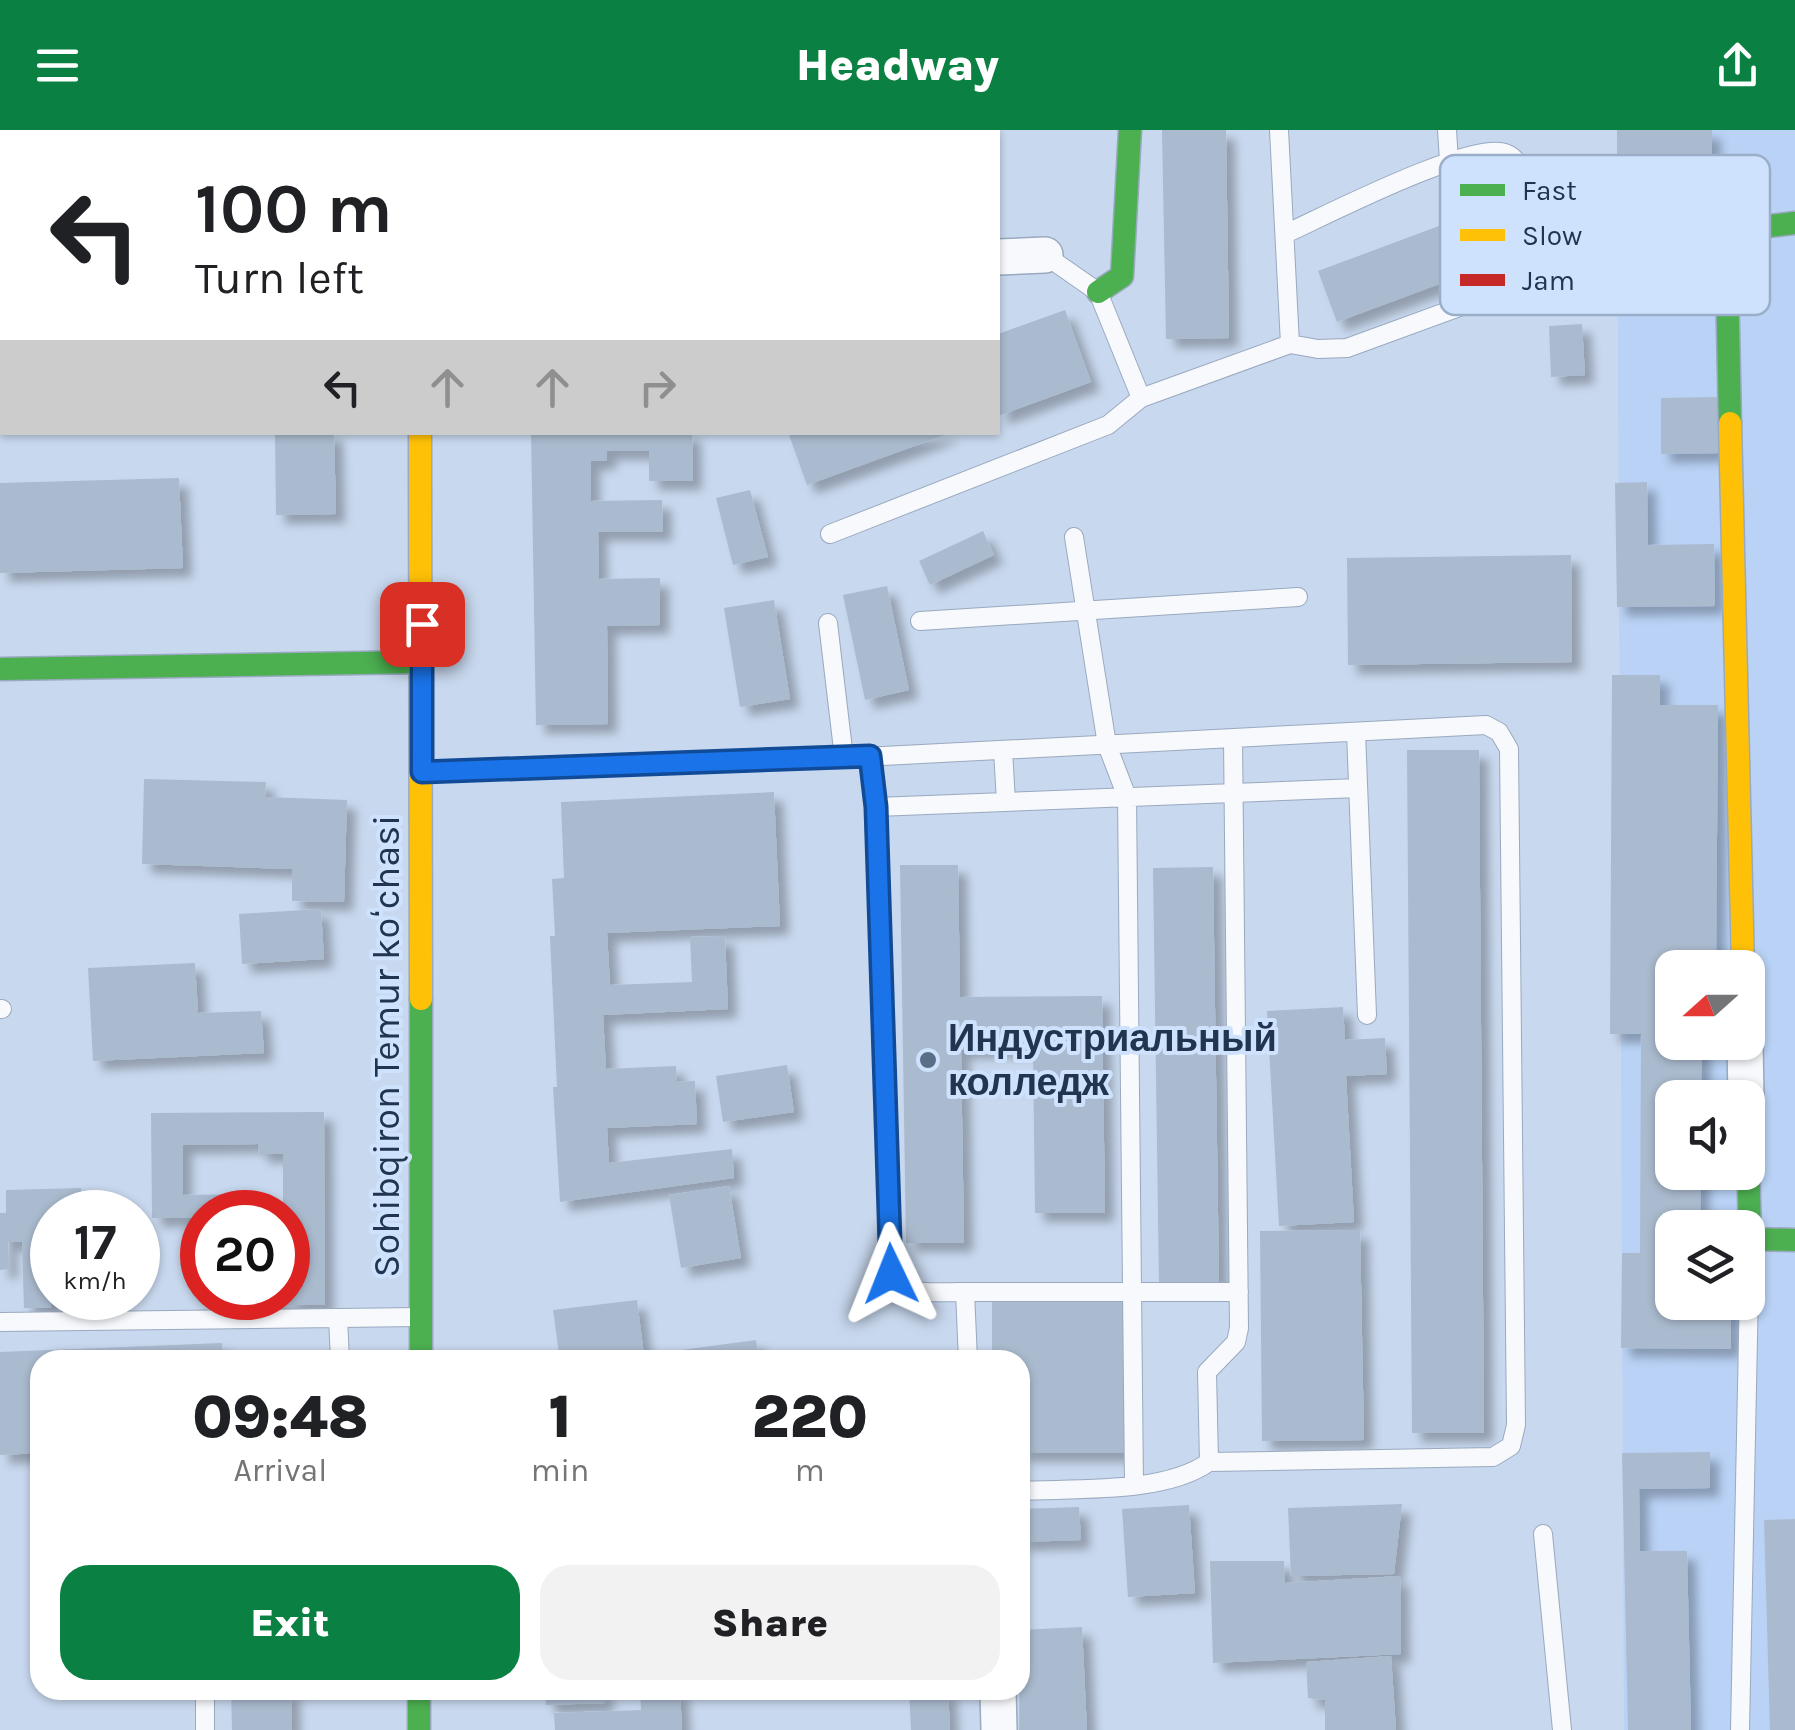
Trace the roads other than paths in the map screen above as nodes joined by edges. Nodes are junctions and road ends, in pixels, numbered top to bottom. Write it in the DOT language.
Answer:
graph roads {
  1 [pos="1130,130"];
  2 [pos="1279,130"];
  3 [pos="1448,130"];
  4 [pos="1449,155"];
  5 [pos="1470,155"];
  6 [pos="1509,155"];
  7 [pos="1440,165"];
  8 [pos="1795,223"];
  9 [pos="1770,226"];
  10 [pos="1285,234"];
  11 [pos="1045,255"];
  12 [pos="1000,257"];
  13 [pos="1098,292"];
  14 [pos="1440,314"];
  15 [pos="1728,315"];
  16 [pos="1290,344"];
  17 [pos="1141,398"];
  18 [pos="420,435"];
  19 [pos="830,534"];
  20 [pos="1074,536"];
  21 [pos="1298,597"];
  22 [pos="1085,610"];
  23 [pos="920,621"];
  24 [pos="828,623"];
  25 [pos="422,662"];
  26 [pos="0,669"];
  27 [pos="1356,732"];
  28 [pos="1233,738"];
  29 [pos="1106,745"];
  30 [pos="1003,750"];
  31 [pos="870,756"];
  32 [pos="844,758"];
  33 [pos="422,772"];
  34 [pos="1358,788"];
  35 [pos="1234,793"];
  36 [pos="1127,797"];
  37 [pos="1006,802"];
  38 [pos="876,807"];
  39 [pos="1743,950"];
  40 [pos="1368,1015"];
  41 [pos="1765,1239"];
  42 [pos="1795,1240"];
  43 [pos="1133,1291"];
  44 [pos="965,1292"];
  45 [pos="1239,1292"];
  46 [pos="421,1317"];
  47 [pos="338,1318"];
  48 [pos="1748,1320"];
  49 [pos="0,1322"];
  50 [pos="340,1350"];
  51 [pos="421,1350"];
  52 [pos="968,1350"];
  53 [pos="1210,1462"];
  54 [pos="1134,1485"];
  55 [pos="1030,1490"];
  56 [pos="1543,1534"];
  57 [pos="206,1700"];
  58 [pos="419,1700"];
  59 [pos="998,1700"];
  60 [pos="206,1730"];
  61 [pos="419,1730"];
  62 [pos="1000,1730"];
  63 [pos="1562,1730"];
  64 [pos="1740,1730"];
  1 -- 13 [label="street"];
  2 -- 10 [label="lane"];
  3 -- 4 [label="lane"];
  5 -- 6 [label="lane"];
  7 -- 10 [label="lane"];
  8 -- 9 [label="street"];
  10 -- 16 [label="lane"];
  11 -- 12 [label="street"];
  11 -- 13 [label="lane"];
  13 -- 17 [label="lane"];
  14 -- 16 [label="lane"];
  15 -- 39 [label="street"];
  16 -- 17 [label="lane"];
  17 -- 19 [label="lane"];
  18 -- 25 [label="street, Sohibqiron Temur koʻchasi"];
  20 -- 22 [label="lane"];
  21 -- 22 [label="lane"];
  22 -- 23 [label="lane"];
  22 -- 29 [label="lane"];
  24 -- 32 [label="lane"];
  25 -- 26 [label="street"];
  25 -- 33 [label="street, Sohibqiron Temur koʻchasi"];
  27 -- 28 [label="lane"];
  27 -- 34 [label="lane"];
  27 -- 53 [label="lane"];
  28 -- 29 [label="lane"];
  28 -- 35 [label="lane"];
  29 -- 30 [label="lane"];
  29 -- 36 [label="lane"];
  30 -- 31 [label="lane"];
  30 -- 37 [label="lane"];
  31 -- 32 [label="lane"];
  31 -- 38 [label="lane"];
  32 -- 33 [label="lane"];
  33 -- 46 [label="street, Sohibqiron Temur koʻchasi"];
  34 -- 35 [label="lane"];
  34 -- 40 [label="lane"];
  35 -- 36 [label="lane"];
  35 -- 45 [label="lane"];
  36 -- 37 [label="lane"];
  36 -- 43 [label="lane"];
  37 -- 38 [label="lane"];
  38 -- 44 [label="lane"];
  41 -- 42 [label="street"];
  43 -- 44 [label="lane"];
  43 -- 45 [label="lane"];
  43 -- 54 [label="lane"];
  44 -- 52 [label="lane"];
  45 -- 53 [label="lane"];
  46 -- 47 [label="lane"];
  46 -- 51 [label="street, Sohibqiron Temur koʻchasi"];
  47 -- 49 [label="lane"];
  47 -- 50 [label="lane"];
  48 -- 64 [label="lane"];
  53 -- 54 [label="lane"];
  54 -- 55 [label="lane"];
  56 -- 63 [label="lane"];
  57 -- 60 [label="lane"];
  58 -- 61 [label="street"];
  59 -- 62 [label="street"];
}
